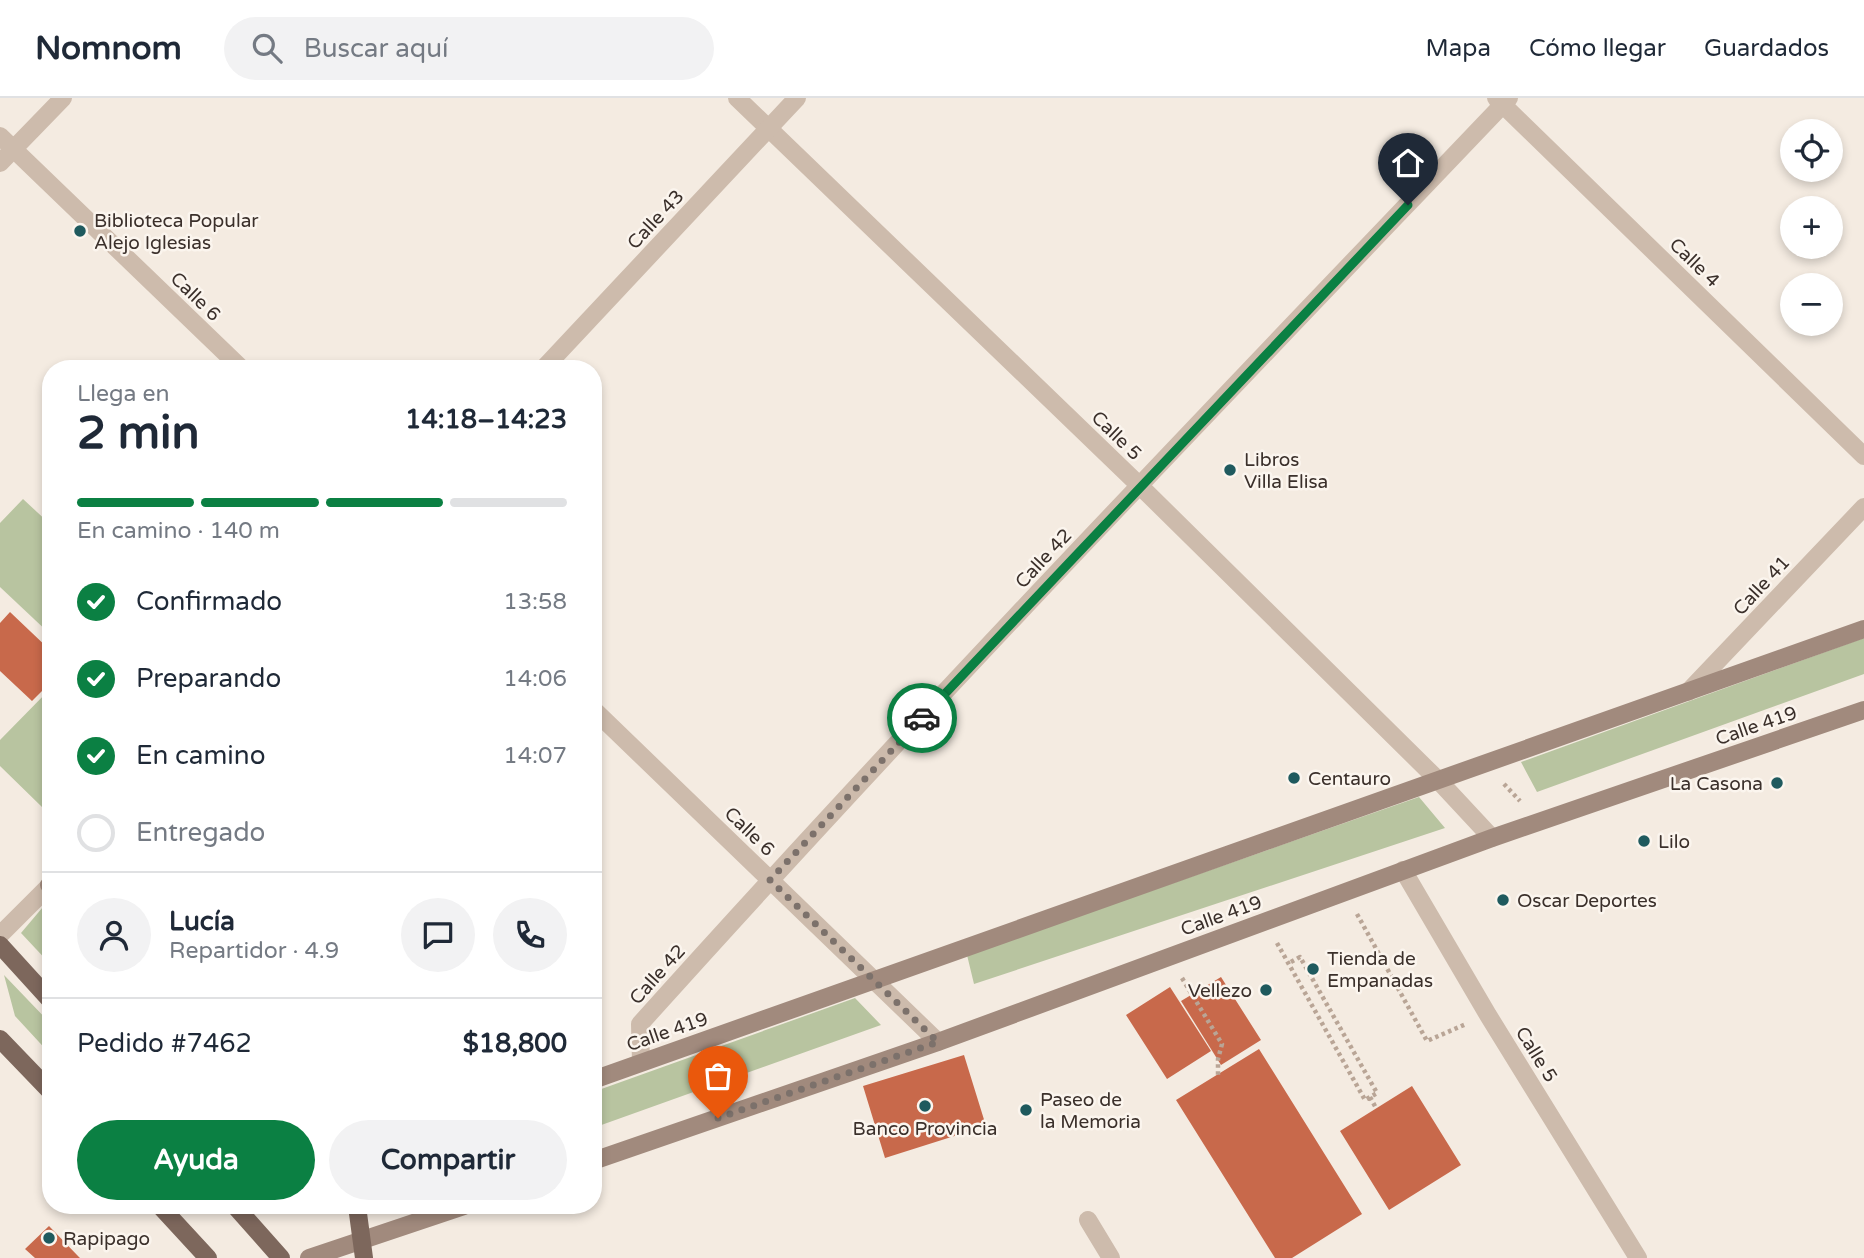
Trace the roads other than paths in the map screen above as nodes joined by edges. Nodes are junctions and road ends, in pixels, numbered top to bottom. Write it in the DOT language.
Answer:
graph roads {
  1 [pos="63,98"];
  2 [pos="737,98"];
  3 [pos="797,98"];
  4 [pos="1503,100"];
  5 [pos="769,128"];
  6 [pos="0,136"];
  7 [pos="14,149"];
  8 [pos="0,163"];
  9 [pos="233,360"];
  10 [pos="551,360"];
  11 [pos="1864,456"];
  12 [pos="1140,486"];
  13 [pos="1864,507"];
  14 [pos="1864,629"];
  15 [pos="1688,692"];
  16 [pos="1864,710"];
  17 [pos="602,718"];
  18 [pos="1438,780"];
  19 [pos="1492,838"];
  20 [pos="1403,870"];
  21 [pos="770,880"];
  22 [pos="42,893"];
  23 [pos="0,935"];
  24 [pos="0,945"];
  25 [pos="874,981"];
  26 [pos="42,991"];
  27 [pos="0,1039"];
  28 [pos="938,1042"];
  29 [pos="641,1062"];
  30 [pos="602,1077"];
  31 [pos="42,1083"];
  32 [pos="602,1158"];
  33 [pos="167,1214"];
  34 [pos="242,1214"];
  35 [pos="358,1214"];
  36 [pos="445,1214"];
  37 [pos="1088,1220"];
  38 [pos="363,1249"];
  39 [pos="208,1258"];
  40 [pos="281,1258"];
  41 [pos="309,1258"];
  42 [pos="1111,1258"];
  43 [pos="1638,1258"];
  1 -- 7 [label="street"];
  2 -- 5 [label="street, Calle 5"];
  3 -- 5 [label="street, Calle 43"];
  4 -- 11 [label="street, Calle 4"];
  4 -- 12 [label="street, Calle 42"];
  5 -- 10 [label="street, Calle 43"];
  5 -- 12 [label="street, Calle 5"];
  6 -- 7 [label="street, Calle 6"];
  7 -- 8 [label="street"];
  7 -- 9 [label="street, Calle 6"];
  12 -- 18 [label="street, Calle 5"];
  12 -- 21 [label="street, Calle 42"];
  13 -- 15 [label="street, Calle 41"];
  14 -- 15 [label="main road, Calle 419"];
  15 -- 18 [label="main road, Calle 419"];
  16 -- 19 [label="main road, Calle 419"];
  17 -- 21 [label="street, Calle 6"];
  18 -- 19 [label="street, Calle 5"];
  18 -- 25 [label="main road, Calle 419"];
  19 -- 20 [label="main road, Calle 419"];
  20 -- 28 [label="main road, Calle 419"];
  20 -- 43 [label="street, Calle 5"];
  21 -- 25 [label="street, Calle 6"];
  21 -- 29 [label="street, Calle 42"];
  22 -- 23 [label="street"];
  24 -- 26 [label="main road"];
  25 -- 28 [label="street, Calle 6"];
  25 -- 29 [label="main road, Calle 419"];
  27 -- 31 [label="main road"];
  28 -- 32 [label="main road, Calle 419"];
  29 -- 30 [label="main road, Calle 419"];
  33 -- 39 [label="main road"];
  34 -- 40 [label="main road"];
  35 -- 38 [label="main road"];
  36 -- 38 [label="main road"];
  37 -- 42 [label="street"];
  38 -- 41 [label="main road"];
}
